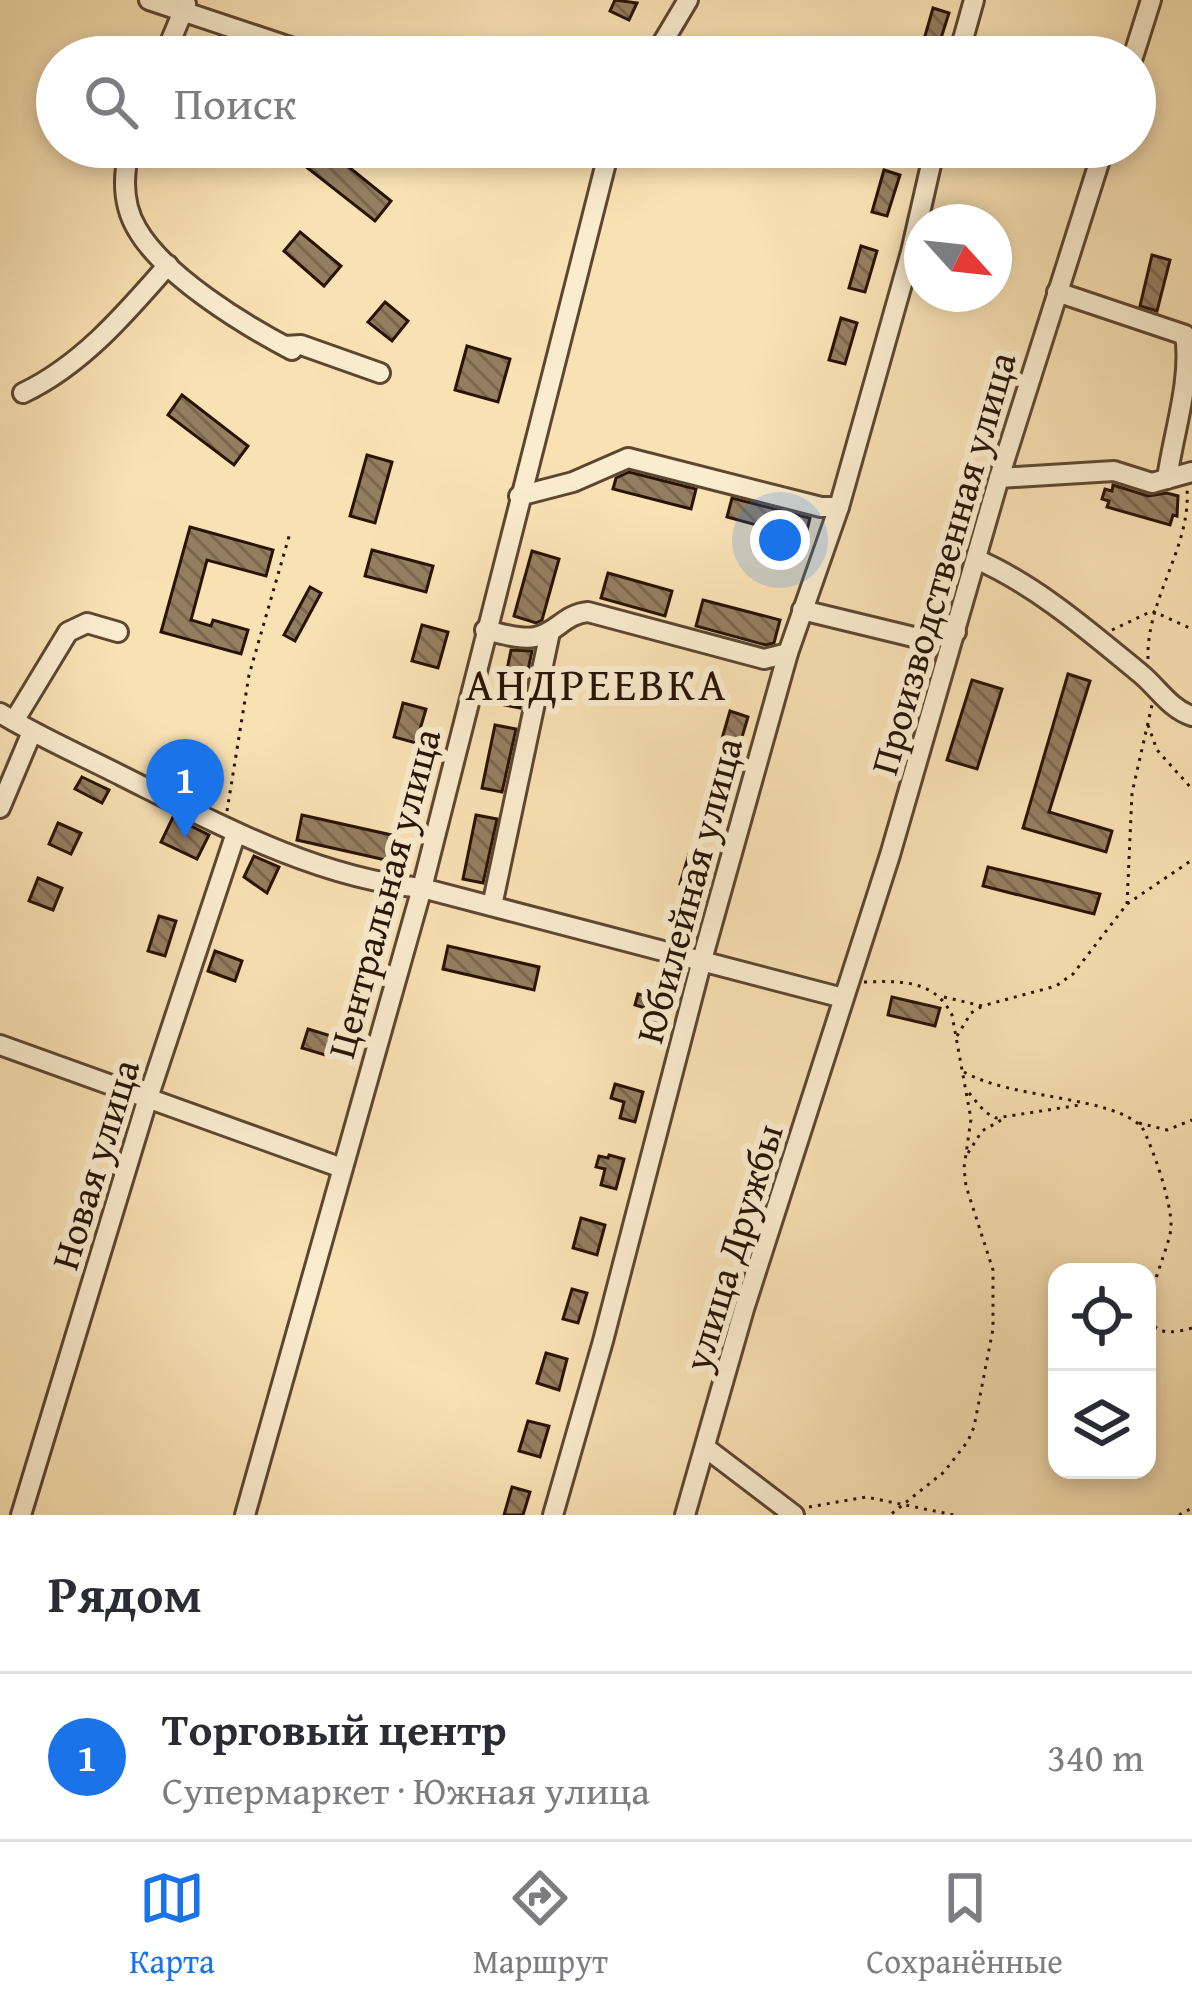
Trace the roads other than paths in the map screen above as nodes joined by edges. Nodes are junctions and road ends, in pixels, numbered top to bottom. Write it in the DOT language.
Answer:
graph roads {
  1 [pos="149,0"];
  2 [pos="688,0"];
  3 [pos="974,0"];
  4 [pos="1151,0"];
  5 [pos="186,5"];
  6 [pos="173,36"];
  7 [pos="266,36"];
  8 [pos="666,36"];
  9 [pos="964,36"];
  10 [pos="1140,36"];
  11 [pos="129,168"];
  12 [pos="605,168"];
  13 [pos="930,168"];
  14 [pos="1097,168"];
  15 [pos="168,265"];
  16 [pos="1057,292"];
  17 [pos="380,373"];
  18 [pos="23,393"];
  19 [pos="1192,472"];
  20 [pos="999,478"];
  21 [pos="1167,479"];
  22 [pos="519,496"];
  23 [pos="839,507"];
  24 [pos="976,559"];
  25 [pos="802,610"];
  26 [pos="485,630"];
  27 [pos="118,632"];
  28 [pos="550,632"];
  29 [pos="956,632"];
  30 [pos="788,652"];
  31 [pos="764,659"];
  32 [pos="782,676"];
  33 [pos="1192,716"];
  34 [pos="7,717"];
  35 [pos="32,732"];
  36 [pos="0,808"];
  37 [pos="230,831"];
  38 [pos="422,888"];
  39 [pos="492,906"];
  40 [pos="702,960"];
  41 [pos="845,990"];
  42 [pos="0,1046"];
  43 [pos="147,1101"];
  44 [pos="342,1168"];
  45 [pos="706,1448"];
  46 [pos="792,1514"];
  47 [pos="21,1515"];
  48 [pos="245,1515"];
  49 [pos="553,1515"];
  50 [pos="685,1515"];
  1 -- 5 [label="street"];
  2 -- 8 [label="street"];
  3 -- 9 [label="street"];
  4 -- 10 [label="street"];
  5 -- 6 [label="street"];
  5 -- 7 [label="street"];
  11 -- 15 [label="street"];
  12 -- 22 [label="street, Центральная улица"];
  13 -- 23 [label="street, Юбилейная улица"];
  14 -- 16 [label="street, Производственная улица"];
  15 -- 17 [label="street"];
  15 -- 18 [label="street"];
  16 -- 20 [label="street, Производственная улица"];
  16 -- 21 [label="street"];
  19 -- 21 [label="street"];
  20 -- 21 [label="street"];
  20 -- 24 [label="street, Производственная улица"];
  22 -- 23 [label="street"];
  22 -- 26 [label="street, Центральная улица"];
  23 -- 25 [label="street, Юбилейная улица"];
  24 -- 29 [label="street, Производственная улица"];
  24 -- 33 [label="street"];
  25 -- 29 [label="street"];
  25 -- 30 [label="street, Юбилейная улица"];
  26 -- 28 [label="street"];
  26 -- 38 [label="street, Центральная улица"];
  27 -- 34 [label="street"];
  28 -- 31 [label="street"];
  28 -- 39 [label="street"];
  29 -- 41 [label="street, Производственная улица"];
  30 -- 31 [label="street"];
  30 -- 32 [label="street, Юбилейная улица"];
  31 -- 32 [label="street"];
  32 -- 40 [label="street, Юбилейная улица"];
  34 -- 35 [label="street"];
  35 -- 36 [label="street"];
  35 -- 37 [label="street"];
  37 -- 38 [label="street"];
  37 -- 43 [label="street, Новая улица"];
  38 -- 39 [label="street"];
  38 -- 44 [label="street, Центральная улица"];
  39 -- 40 [label="street"];
  40 -- 41 [label="street"];
  40 -- 49 [label="street, Юбилейная улица"];
  41 -- 45 [label="street, улица Дружбы"];
  42 -- 43 [label="street"];
  43 -- 44 [label="street"];
  43 -- 47 [label="street, Новая улица"];
  44 -- 48 [label="street, Центральная улица"];
  45 -- 46 [label="street"];
  45 -- 50 [label="street, улица Дружбы"];
}
